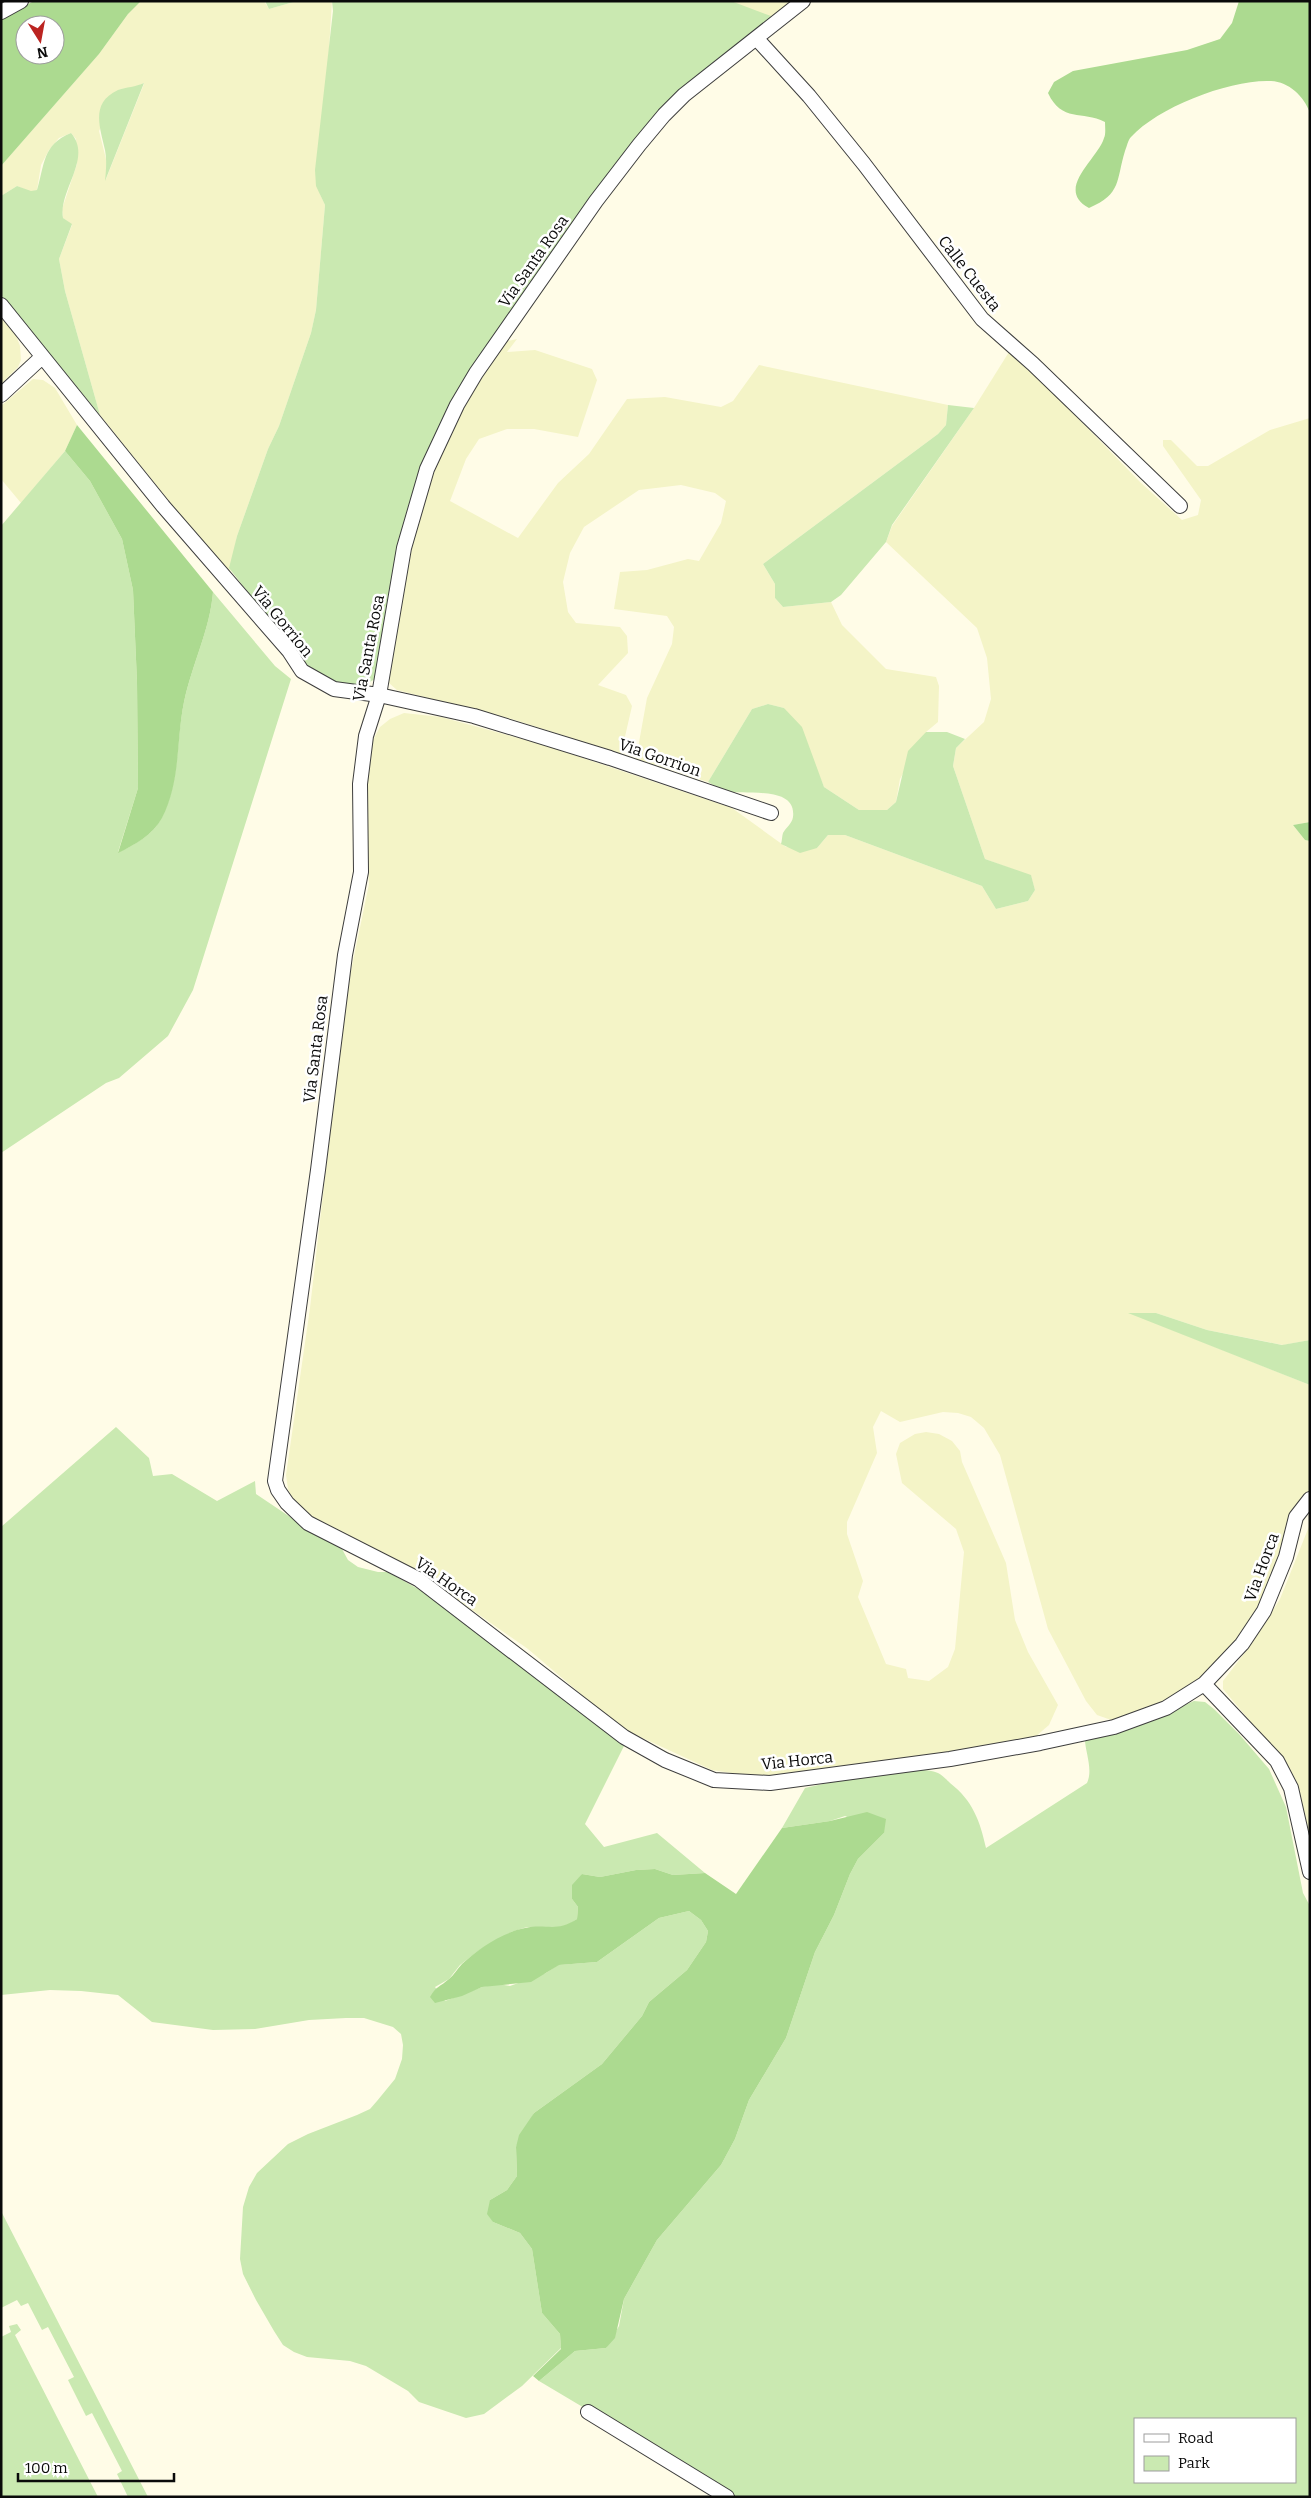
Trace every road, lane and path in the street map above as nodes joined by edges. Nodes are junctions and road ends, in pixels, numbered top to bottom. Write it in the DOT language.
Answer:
graph roads {
  1 [pos="21,1"];
  2 [pos="803,1"];
  3 [pos="1,12"];
  4 [pos="757,39"];
  5 [pos="1,305"];
  6 [pos="42,357"];
  7 [pos="1,395"];
  8 [pos="1180,506"];
  9 [pos="379,695"];
  10 [pos="771,813"];
  11 [pos="278,1467"];
  12 [pos="1310,1499"];
  13 [pos="1204,1684"];
  14 [pos="1310,1872"];
  15 [pos="588,2412"];
  16 [pos="727,2497"];
  1 -- 3 [label="street"];
  2 -- 4 [label="street, Via Santa Rosa"];
  4 -- 8 [label="street, Calle Cuesta"];
  4 -- 9 [label="street, Via Santa Rosa"];
  5 -- 6 [label="street, Via Gorrion"];
  6 -- 7 [label="street"];
  6 -- 9 [label="street, Via Gorrion"];
  9 -- 10 [label="street, Via Gorrion"];
  9 -- 11 [label="street, Via Santa Rosa"];
  11 -- 13 [label="street, Via Horca"];
  12 -- 13 [label="street, Via Horca"];
  13 -- 14 [label="street"];
  15 -- 16 [label="street"];
}
